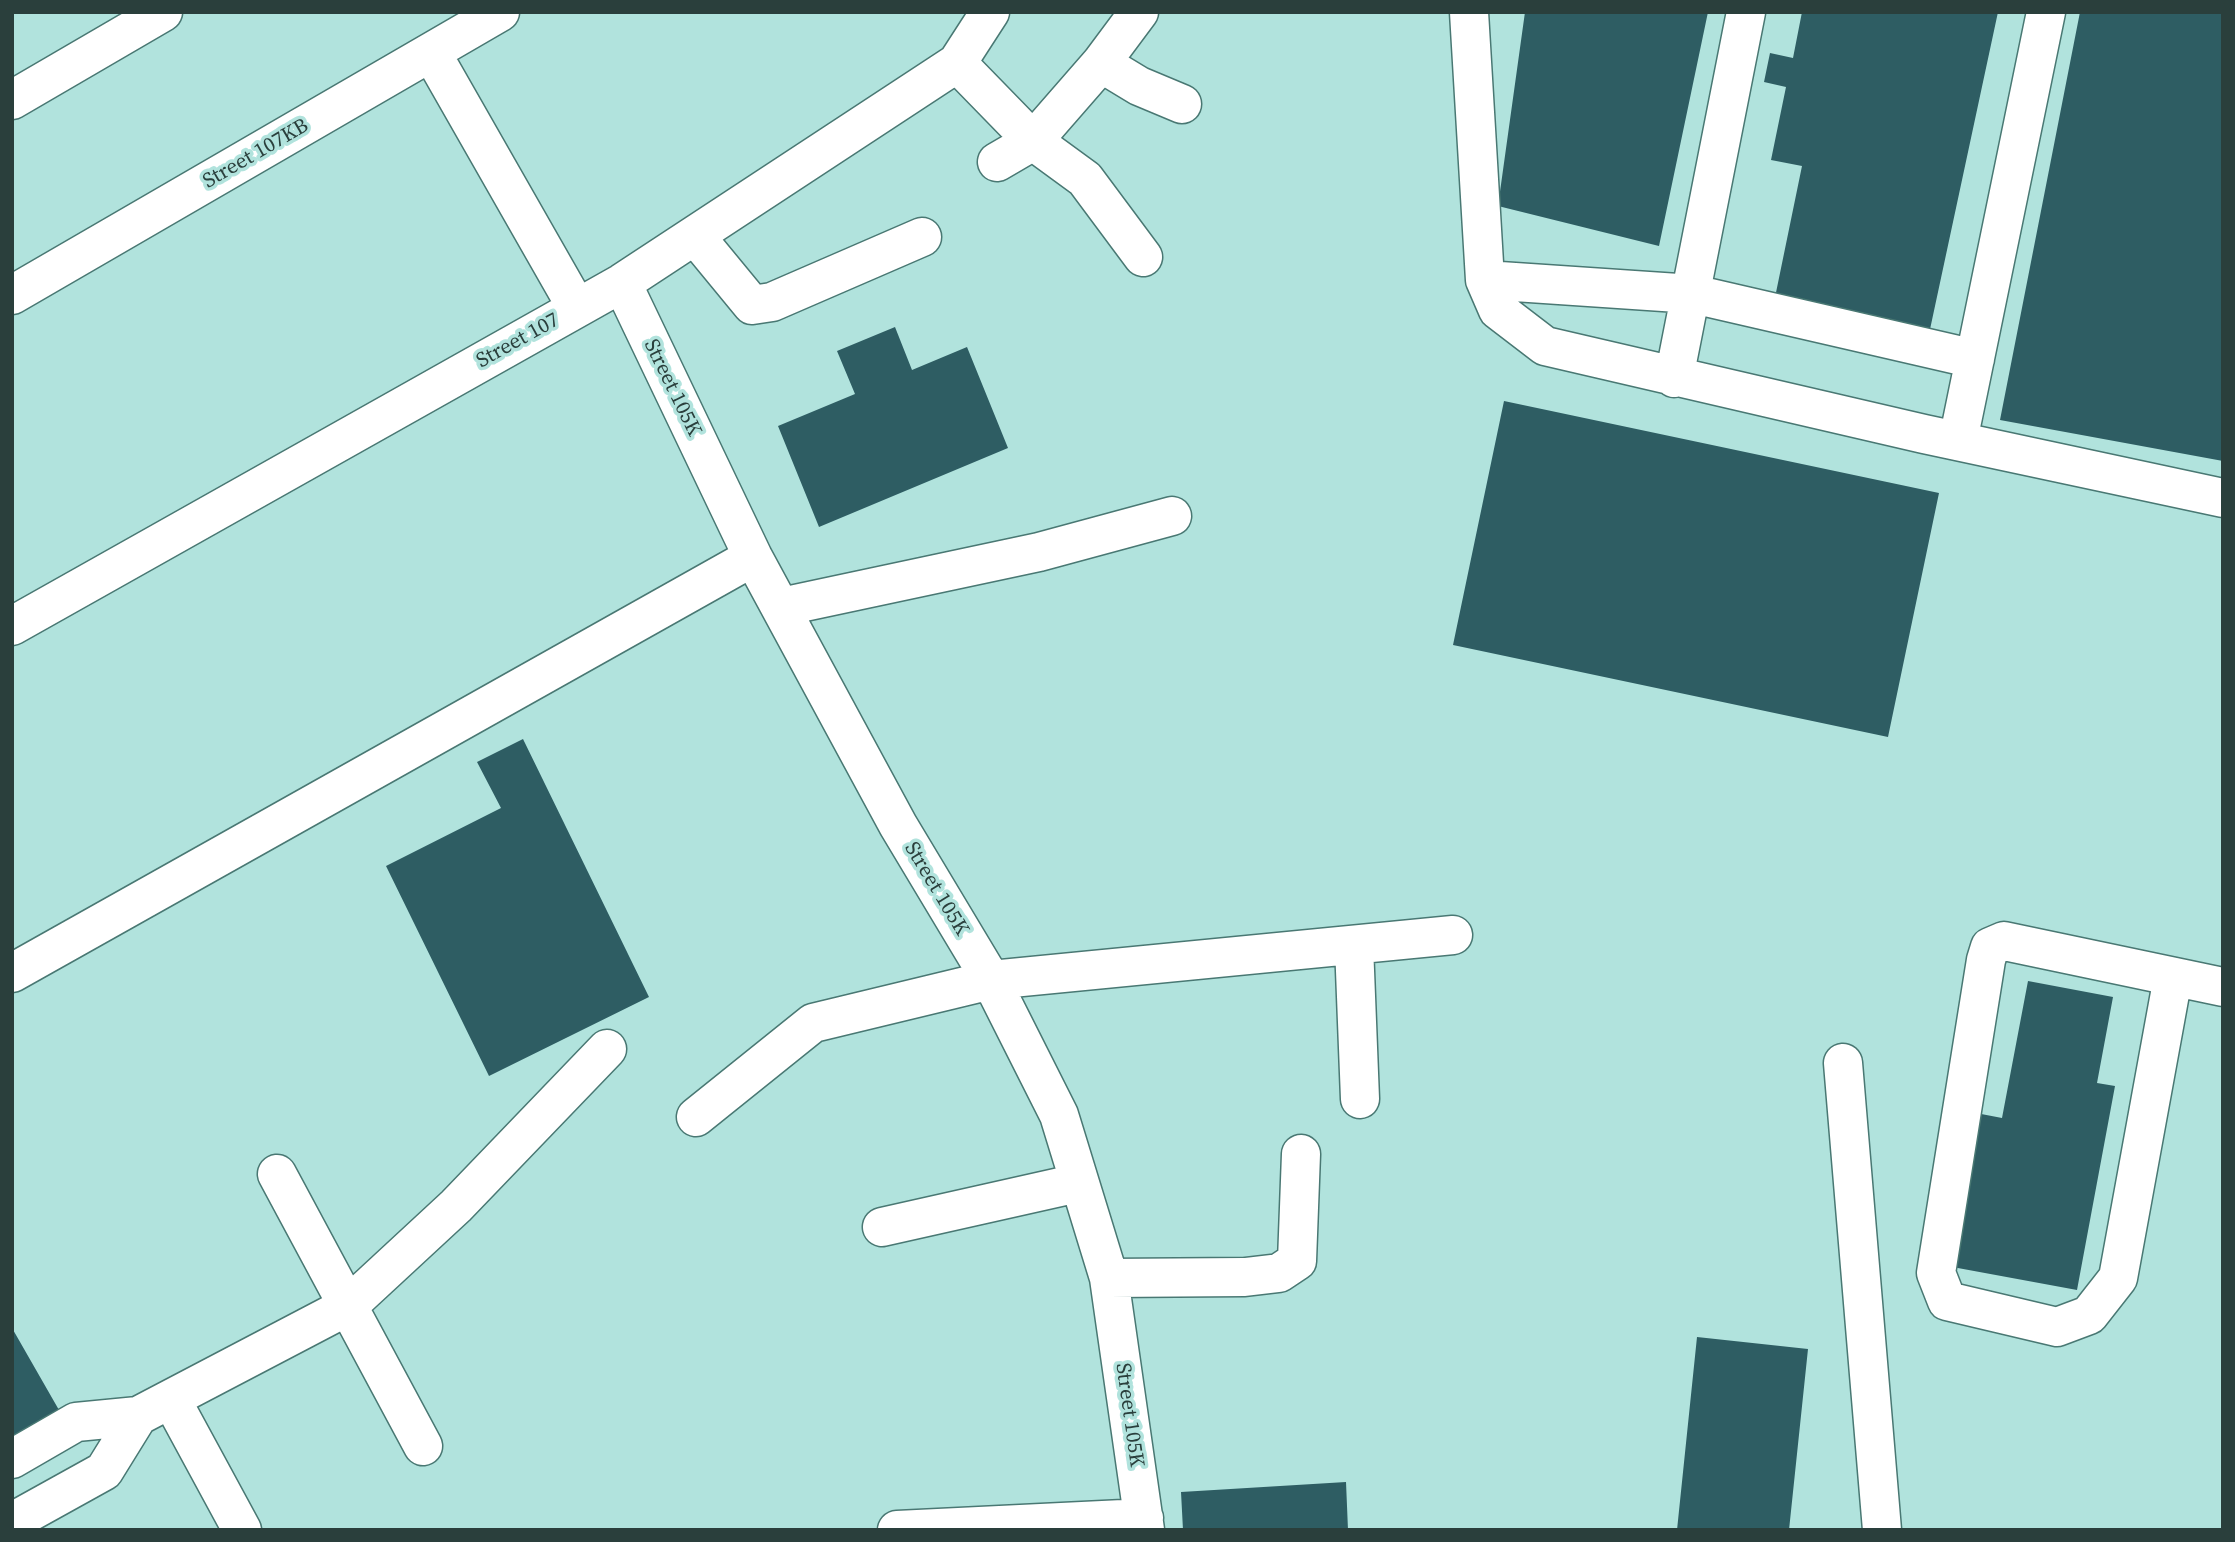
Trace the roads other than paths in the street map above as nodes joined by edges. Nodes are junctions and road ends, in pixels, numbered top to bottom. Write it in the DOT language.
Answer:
graph roads {
  1 [pos="163,12"];
  2 [pos="500,12"];
  3 [pos="990,12"];
  4 [pos="1139,12"];
  5 [pos="1469,12"];
  6 [pos="1746,12"];
  7 [pos="2046,12"];
  8 [pos="431,52"];
  9 [pos="957,62"];
  10 [pos="1101,64"];
  11 [pos="12,100"];
  12 [pos="1182,104"];
  13 [pos="1033,141"];
  14 [pos="998,162"];
  15 [pos="696,237"];
  16 [pos="922,237"];
  17 [pos="1143,257"];
  18 [pos="1485,280"];
  19 [pos="622,284"];
  20 [pos="1693,294"];
  21 [pos="12,295"];
  22 [pos="577,309"];
  23 [pos="1975,359"];
  24 [pos="1674,378"];
  25 [pos="1958,441"];
  26 [pos="2223,498"];
  27 [pos="1172,516"];
  28 [pos="753,557"];
  29 [pos="780,607"];
  30 [pos="12,626"];
  31 [pos="1453,936"];
  32 [pos="1354,945"];
  33 [pos="12,973"];
  34 [pos="2174,976"];
  35 [pos="991,980"];
  36 [pos="2223,987"];
  37 [pos="607,1049"];
  38 [pos="1843,1063"];
  39 [pos="1360,1099"];
  40 [pos="696,1117"];
  41 [pos="1301,1154"];
  42 [pos="278,1174"];
  43 [pos="1078,1183"];
  44 [pos="882,1227"];
  45 [pos="1110,1278"];
  46 [pos="348,1306"];
  47 [pos="171,1399"];
  48 [pos="138,1416"];
  49 [pos="423,1446"];
  50 [pos="12,1459"];
  51 [pos="12,1522"];
  52 [pos="1144,1524"];
  53 [pos="242,1530"];
  54 [pos="897,1530"];
  55 [pos="1882,1530"];
  1 -- 11 [label="street"];
  2 -- 8 [label="street, Street 107KB"];
  3 -- 9 [label="street, Street 107"];
  4 -- 10 [label="street"];
  5 -- 18 [label="street"];
  6 -- 20 [label="street"];
  7 -- 23 [label="street"];
  8 -- 21 [label="street, Street 107KB"];
  8 -- 22 [label="street"];
  9 -- 13 [label="street"];
  9 -- 15 [label="street, Street 107"];
  10 -- 12 [label="street"];
  10 -- 13 [label="street"];
  13 -- 14 [label="street"];
  13 -- 17 [label="street"];
  15 -- 16 [label="street"];
  15 -- 19 [label="street, Street 107"];
  18 -- 20 [label="street"];
  18 -- 24 [label="street"];
  19 -- 22 [label="street, Street 107"];
  19 -- 28 [label="street, Street 105K"];
  20 -- 23 [label="street"];
  20 -- 24 [label="street"];
  22 -- 30 [label="street, Street 107"];
  23 -- 25 [label="street"];
  24 -- 25 [label="street"];
  25 -- 26 [label="street"];
  27 -- 29 [label="street"];
  28 -- 29 [label="street, Street 105K"];
  28 -- 33 [label="street"];
  29 -- 35 [label="street, Street 105K"];
  31 -- 32 [label="street"];
  32 -- 35 [label="street"];
  32 -- 39 [label="street"];
  34 -- 34 [label="street"];
  34 -- 36 [label="street"];
  35 -- 40 [label="street"];
  35 -- 43 [label="street, Street 105K"];
  37 -- 46 [label="street"];
  38 -- 55 [label="street"];
  41 -- 45 [label="street"];
  42 -- 46 [label="street"];
  43 -- 44 [label="street"];
  43 -- 45 [label="street, Street 105K"];
  45 -- 52 [label="street, Street 105K"];
  46 -- 47 [label="street"];
  46 -- 49 [label="street"];
  47 -- 48 [label="street"];
  47 -- 53 [label="street"];
  48 -- 50 [label="street"];
  48 -- 51 [label="street"];
  52 -- 54 [label="street"];
}
